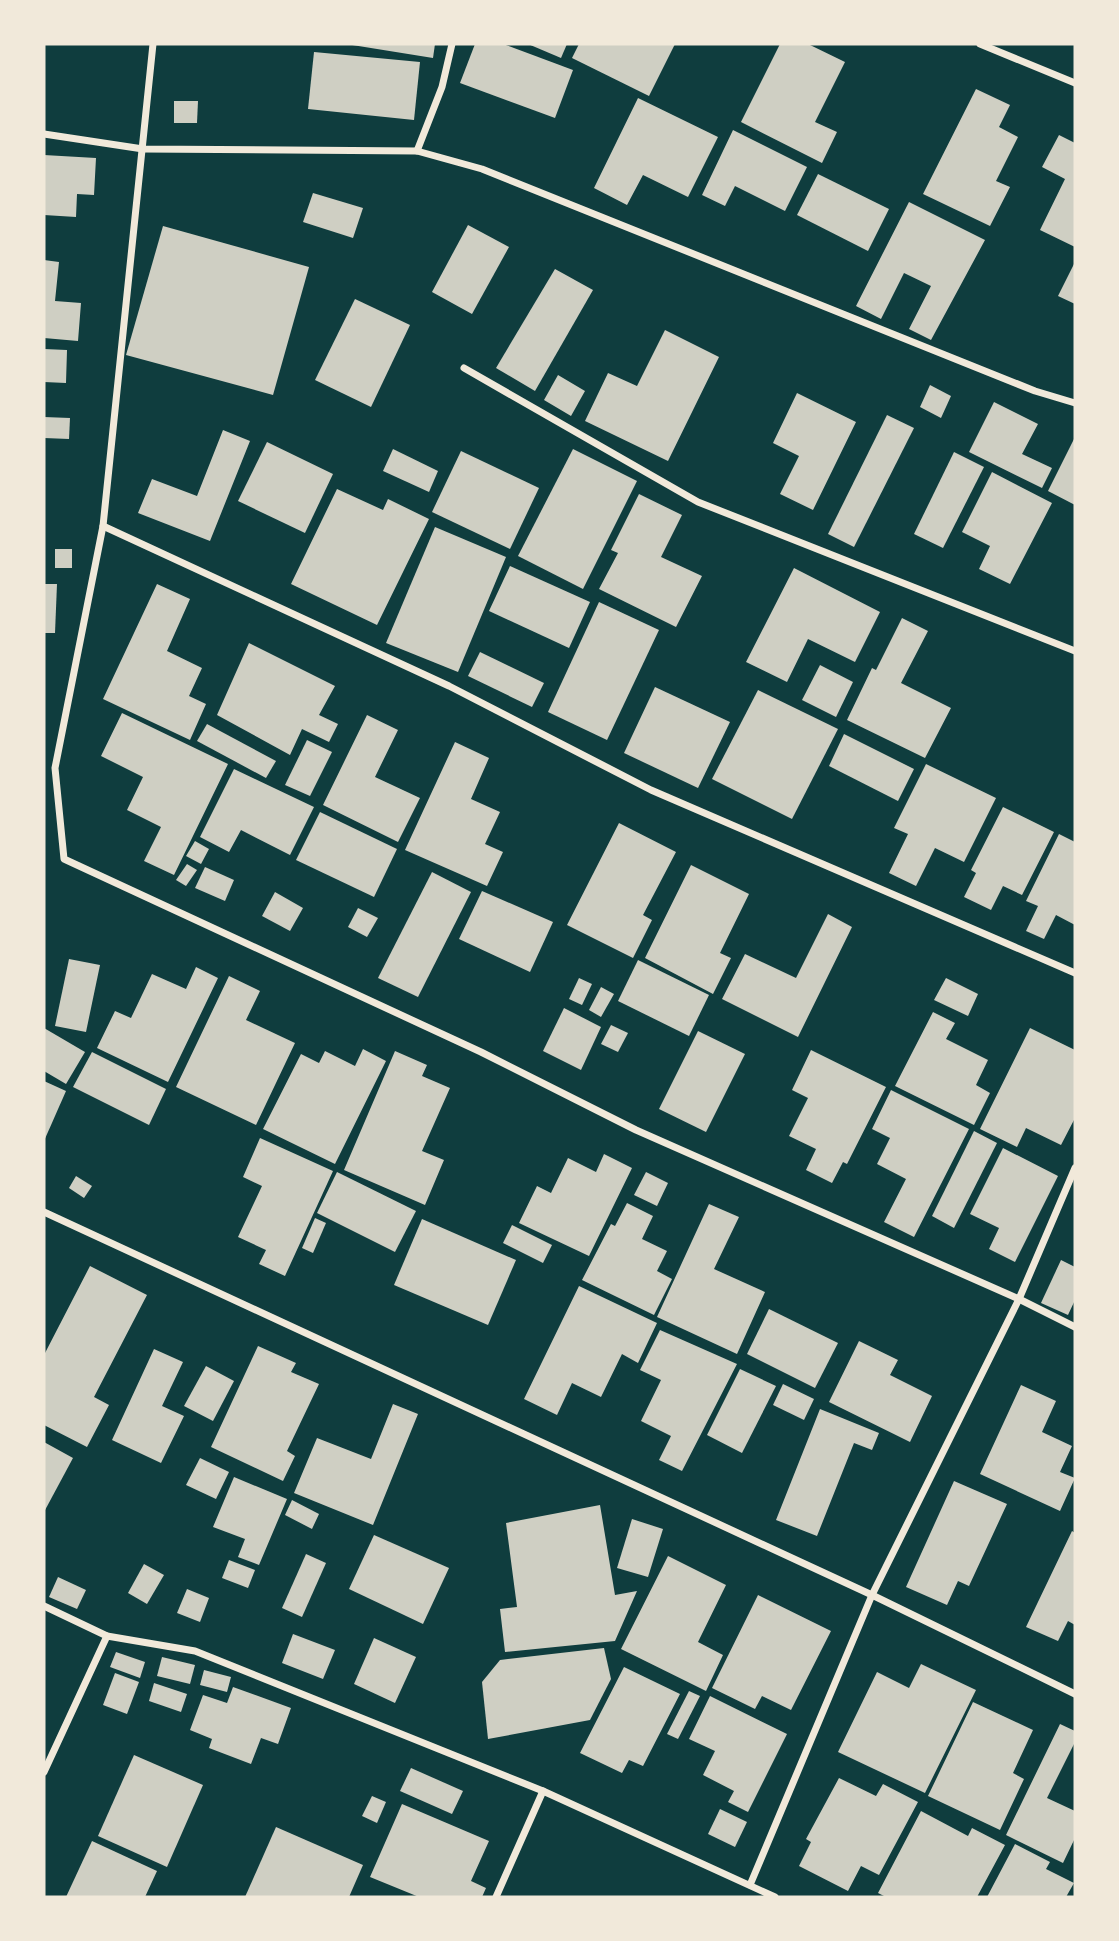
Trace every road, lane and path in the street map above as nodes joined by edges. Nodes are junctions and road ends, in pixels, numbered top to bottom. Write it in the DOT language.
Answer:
graph roads {
  1 [pos="153,44"];
  2 [pos="452,44"];
  3 [pos="980,44"];
  4 [pos="1075,83"];
  5 [pos="44,134"];
  6 [pos="143,149"];
  7 [pos="417,151"];
  8 [pos="464,368"];
  9 [pos="1075,403"];
  10 [pos="103,526"];
  11 [pos="1075,651"];
  12 [pos="55,768"];
  13 [pos="44,769"];
  14 [pos="1075,973"];
  15 [pos="1075,1168"];
  16 [pos="44,1212"];
  17 [pos="1019,1299"];
  18 [pos="1075,1327"];
  19 [pos="873,1595"];
  20 [pos="44,1606"];
  21 [pos="107,1636"];
  22 [pos="1075,1694"];
  23 [pos="44,1772"];
  24 [pos="543,1791"];
  25 [pos="750,1885"];
  26 [pos="496,1897"];
  27 [pos="775,1897"];
  1 -- 6 [label="street"];
  2 -- 7 [label="street"];
  3 -- 4 [label="street"];
  5 -- 6 [label="street"];
  6 -- 7 [label="street"];
  6 -- 10 [label="street"];
  7 -- 9 [label="street"];
  8 -- 11 [label="street"];
  10 -- 12 [label="street"];
  10 -- 14 [label="street"];
  12 -- 13 [label="street"];
  12 -- 17 [label="street"];
  15 -- 17 [label="street"];
  16 -- 19 [label="street"];
  17 -- 18 [label="street"];
  17 -- 19 [label="street"];
  19 -- 22 [label="street"];
  19 -- 25 [label="street"];
  20 -- 21 [label="street"];
  21 -- 23 [label="street"];
  21 -- 24 [label="street"];
  24 -- 25 [label="street"];
  24 -- 26 [label="street"];
  25 -- 27 [label="street"];
}
